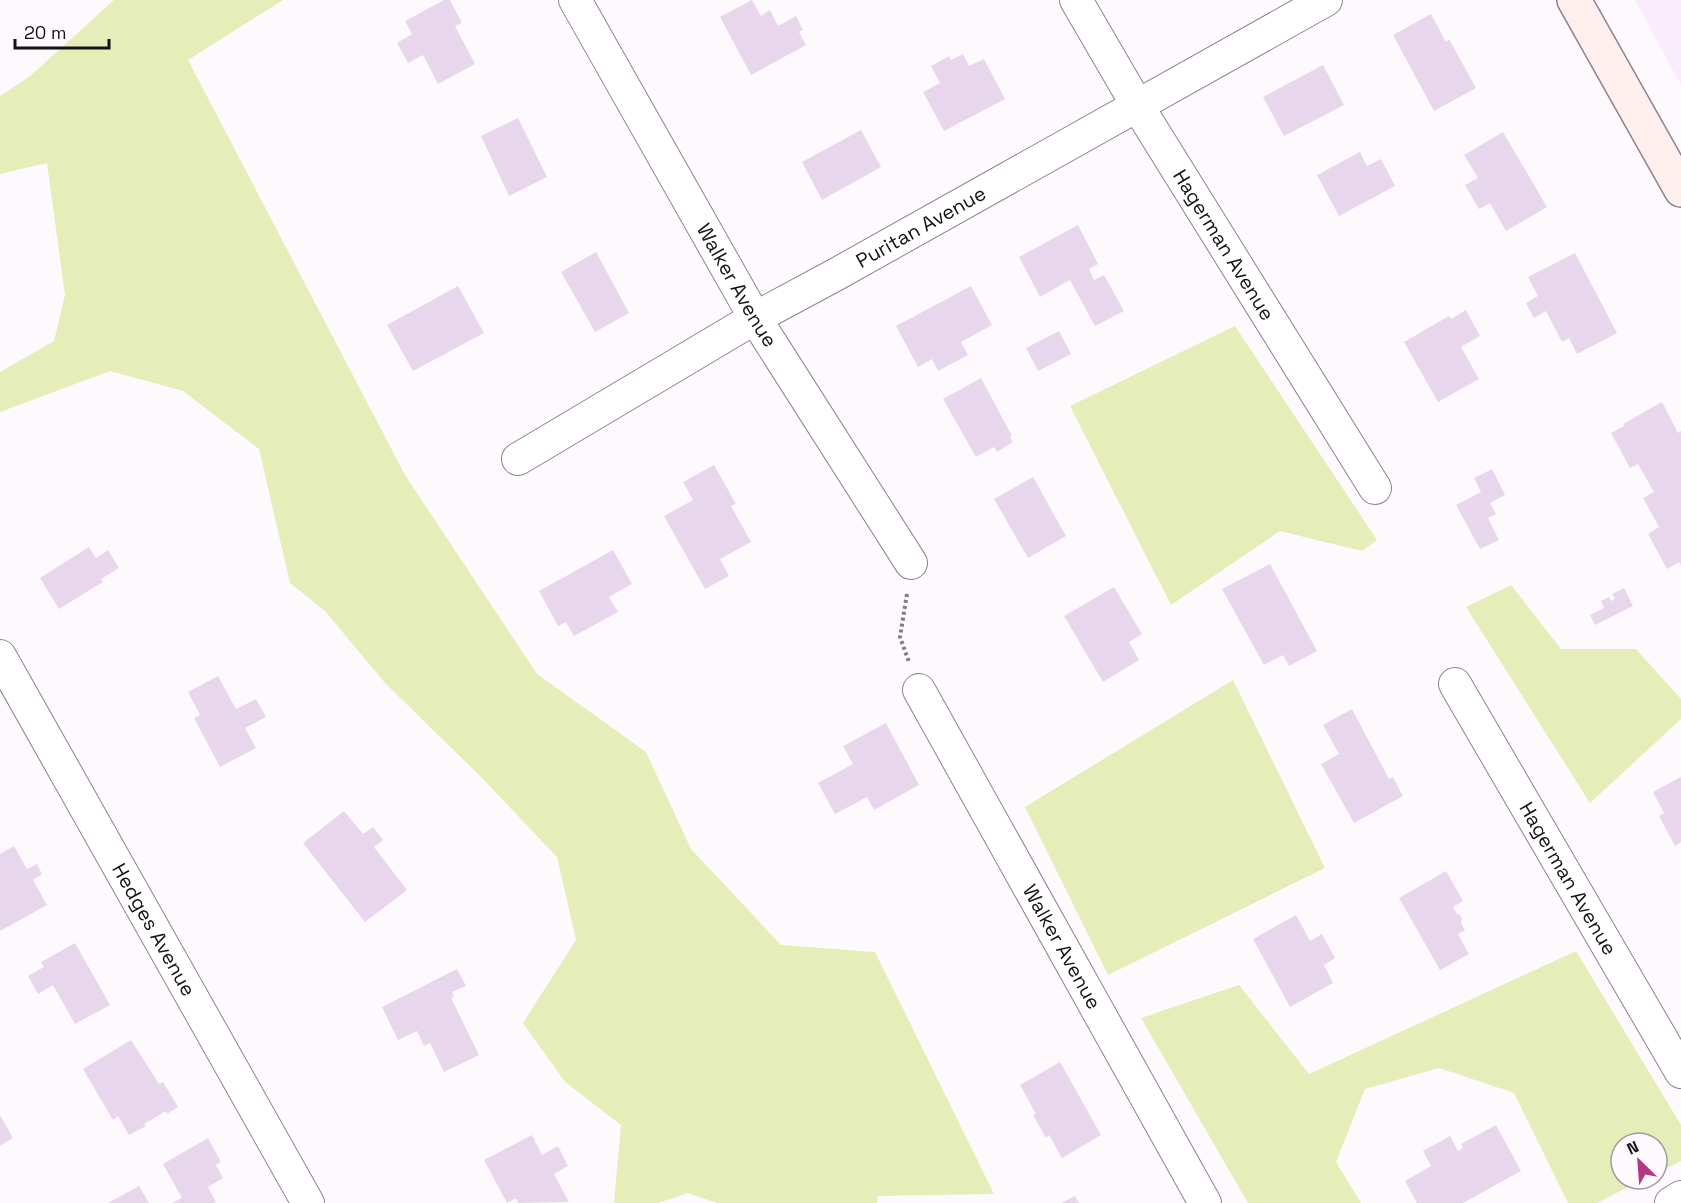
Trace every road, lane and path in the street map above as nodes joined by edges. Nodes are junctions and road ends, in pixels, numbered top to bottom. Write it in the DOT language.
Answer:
graph roads {
  1 [pos="575,0"];
  2 [pos="1076,0"];
  3 [pos="1326,0"];
  4 [pos="1574,0"];
  5 [pos="1137,105"];
  6 [pos="1681,190"];
  7 [pos="756,318"];
  8 [pos="518,459"];
  9 [pos="1375,488"];
  10 [pos="911,563"];
  11 [pos="0,656"];
  12 [pos="1455,684"];
  13 [pos="919,690"];
  14 [pos="1681,1072"];
  15 [pos="1681,1197"];
  16 [pos="308,1203"];
  17 [pos="1205,1203"];
  18 [pos="1671,1203"];
  1 -- 7 [label="street, Walker Avenue"];
  2 -- 5 [label="street, Hagerman Avenue"];
  3 -- 5 [label="street, Puritan Avenue"];
  4 -- 6 [label="street"];
  5 -- 7 [label="street, Puritan Avenue"];
  5 -- 9 [label="street, Hagerman Avenue"];
  7 -- 8 [label="street, Puritan Avenue"];
  7 -- 10 [label="street, Walker Avenue"];
  10 -- 13 [label="path"];
  11 -- 16 [label="street, Hedges Avenue"];
  12 -- 14 [label="street, Hagerman Avenue"];
  13 -- 17 [label="street, Walker Avenue"];
  15 -- 18 [label="street"];
}
